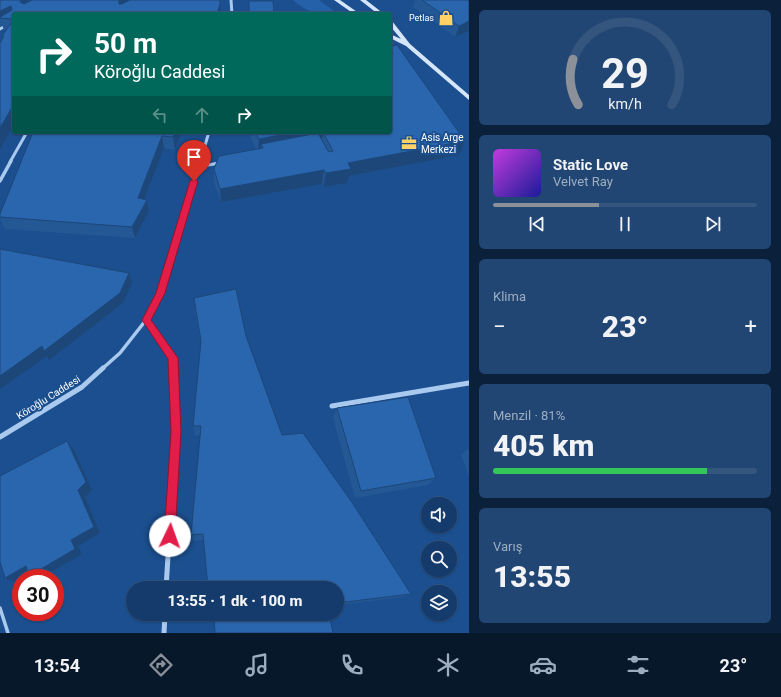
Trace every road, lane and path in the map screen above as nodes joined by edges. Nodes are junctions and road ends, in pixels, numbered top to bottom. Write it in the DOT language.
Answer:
graph roads {
  1 [pos="231,0"];
  2 [pos="337,0"];
  3 [pos="363,0"];
  4 [pos="232,12"];
  5 [pos="354,12"];
  6 [pos="378,12"];
  7 [pos="12,22"];
  8 [pos="392,25"];
  9 [pos="0,29"];
  10 [pos="392,37"];
  11 [pos="408,45"];
  12 [pos="469,98"];
  13 [pos="26,134"];
  14 [pos="208,134"];
  15 [pos="220,163"];
  16 [pos="198,167"];
  17 [pos="0,181"];
  18 [pos="146,320"];
  19 [pos="469,383"];
  20 [pos="332,406"];
  21 [pos="0,437"];
  22 [pos="166,581"];
  23 [pos="0,608"];
  24 [pos="165,621"];
  25 [pos="8,633"];
  26 [pos="164,633"];
  1 -- 4 [label="street"];
  2 -- 5 [label="main road"];
  3 -- 6 [label="main road"];
  7 -- 9 [label="street"];
  8 -- 11 [label="main road"];
  10 -- 11 [label="main road"];
  11 -- 12 [label="main road"];
  13 -- 17 [label="street"];
  14 -- 16 [label="street, Köroğlu Caddesi"];
  15 -- 16 [label="lane"];
  16 -- 18 [label="street, Köroğlu Caddesi"];
  18 -- 21 [label="street, Köroğlu Caddesi"];
  18 -- 22 [label="street"];
  19 -- 20 [label="street"];
  23 -- 25 [label="lane"];
  24 -- 26 [label="street"];
}
